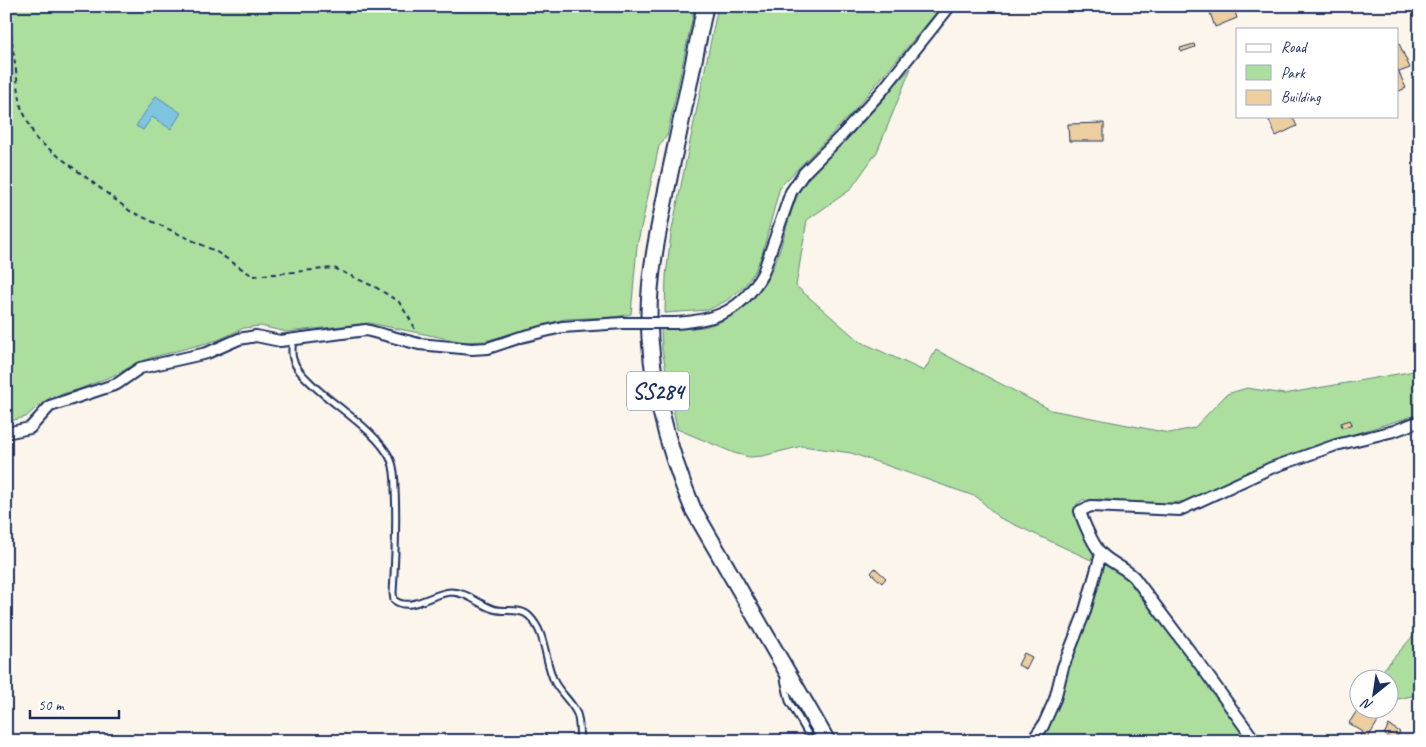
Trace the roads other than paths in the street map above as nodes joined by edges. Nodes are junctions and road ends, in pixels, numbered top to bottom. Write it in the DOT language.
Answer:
graph roads {
  1 [pos="705,6"];
  2 [pos="950,6"];
  3 [pos="293,339"];
  4 [pos="1420,420"];
  5 [pos="6,432"];
  6 [pos="1101,554"];
  7 [pos="781,662"];
  8 [pos="580,741"];
  9 [pos="812,741"];
  10 [pos="827,741"];
  11 [pos="1032,741"];
  12 [pos="1255,741"];
  1 -- 7 [label="main road, SS284"];
  2 -- 3 [label="street, bridge"];
  3 -- 5 [label="street"];
  3 -- 8 [label="lane"];
  4 -- 6 [label="street"];
  6 -- 11 [label="street"];
  6 -- 12 [label="street"];
  7 -- 9 [label="lane"];
  7 -- 10 [label="main road, SS284"];
}
